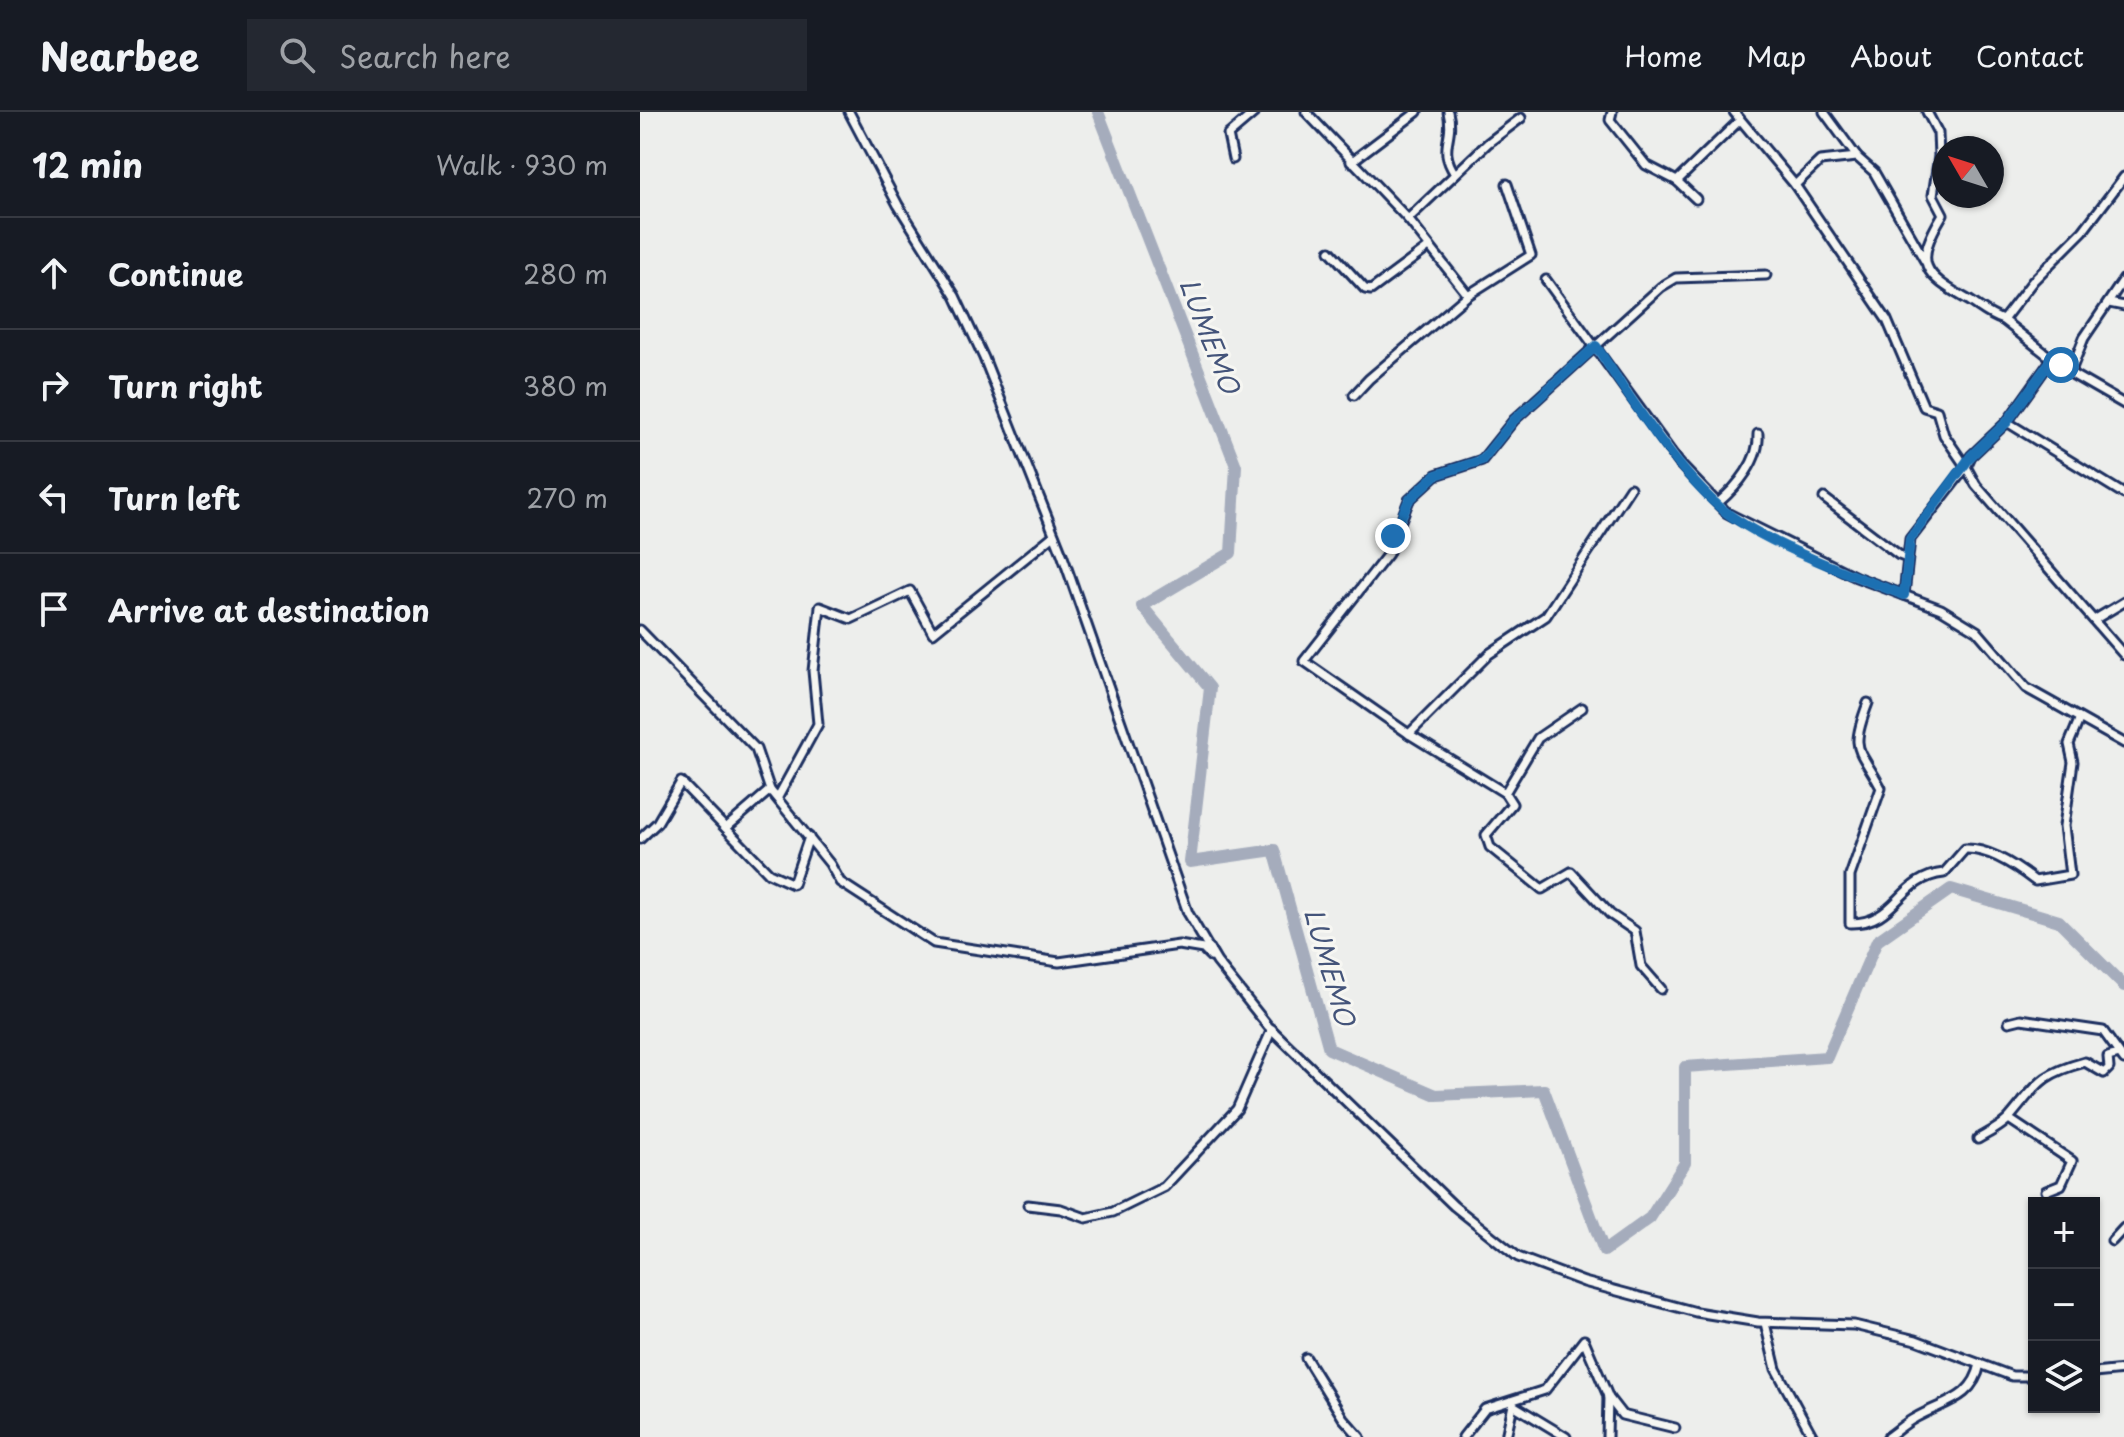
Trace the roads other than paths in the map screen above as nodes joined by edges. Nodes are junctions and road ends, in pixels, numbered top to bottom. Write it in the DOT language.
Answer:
graph roads {
  1 [pos="849,112"];
  2 [pos="1255,112"];
  3 [pos="1306,112"];
  4 [pos="1417,112"];
  5 [pos="1448,112"];
  6 [pos="1612,112"];
  7 [pos="1734,112"];
  8 [pos="1824,112"];
  9 [pos="1927,112"];
  10 [pos="1521,118"];
  11 [pos="1740,120"];
  12 [pos="1857,157"];
  13 [pos="1233,159"];
  14 [pos="1351,162"];
  15 [pos="1455,174"];
  16 [pos="2124,177"];
  17 [pos="1677,181"];
  18 [pos="1507,184"];
  19 [pos="1795,185"];
  20 [pos="1696,199"];
  21 [pos="1408,219"];
  22 [pos="1429,247"];
  23 [pos="1330,251"];
  24 [pos="1927,263"];
  25 [pos="1766,275"];
  26 [pos="2124,279"];
  27 [pos="1546,280"];
  28 [pos="1468,295"];
  29 [pos="2109,303"];
  30 [pos="2124,306"];
  31 [pos="2003,320"];
  32 [pos="1596,346"];
  33 [pos="2052,359"];
  34 [pos="2070,373"];
  35 [pos="1354,395"];
  36 [pos="2124,404"];
  37 [pos="2007,422"];
  38 [pos="1758,434"];
  39 [pos="1966,467"];
  40 [pos="1630,488"];
  41 [pos="2124,494"];
  42 [pos="1824,498"];
  43 [pos="1718,503"];
  44 [pos="1054,535"];
  45 [pos="1907,558"];
  46 [pos="1904,595"];
  47 [pos="2124,602"];
  48 [pos="2094,620"];
  49 [pos="640,630"];
  50 [pos="2124,655"];
  51 [pos="1868,703"];
  52 [pos="1582,708"];
  53 [pos="2079,720"];
  54 [pos="1409,734"];
  55 [pos="2124,743"];
  56 [pos="770,790"];
  57 [pos="1505,793"];
  58 [pos="778,797"];
  59 [pos="726,828"];
  60 [pos="809,837"];
  61 [pos="640,839"];
  62 [pos="1217,962"];
  63 [pos="1661,989"];
  64 [pos="2009,1022"];
  65 [pos="1272,1029"];
  66 [pos="2122,1057"];
  67 [pos="2009,1119"];
  68 [pos="1978,1139"];
  69 [pos="2046,1191"];
  70 [pos="1028,1205"];
  71 [pos="2124,1228"];
  72 [pos="2112,1241"];
  73 [pos="1765,1323"];
  74 [pos="1306,1358"];
  75 [pos="1980,1364"];
  76 [pos="2124,1370"];
  77 [pos="2100,1372"];
  78 [pos="2028,1376"];
  79 [pos="1608,1396"];
  80 [pos="1513,1403"];
  81 [pos="1675,1428"];
  82 [pos="1360,1437"];
  83 [pos="1463,1437"];
  84 [pos="1506,1437"];
  85 [pos="1566,1437"];
  86 [pos="1607,1437"];
  87 [pos="1813,1437"];
  88 [pos="1888,1437"];
  1 -- 44 [label="street"];
  2 -- 13 [label="street"];
  3 -- 14 [label="street"];
  4 -- 14 [label="street"];
  5 -- 15 [label="street"];
  6 -- 17 [label="street"];
  7 -- 11 [label="street"];
  8 -- 12 [label="street"];
  9 -- 24 [label="street"];
  10 -- 15 [label="street"];
  11 -- 17 [label="street"];
  11 -- 19 [label="street"];
  12 -- 19 [label="street"];
  12 -- 24 [label="street"];
  14 -- 21 [label="street"];
  15 -- 21 [label="street"];
  16 -- 31 [label="street"];
  17 -- 20 [label="street"];
  18 -- 28 [label="street"];
  19 -- 39 [label="street"];
  21 -- 22 [label="street"];
  22 -- 23 [label="street"];
  22 -- 28 [label="street"];
  24 -- 31 [label="street"];
  25 -- 32 [label="street"];
  26 -- 29 [label="street"];
  27 -- 32 [label="street"];
  28 -- 35 [label="street"];
  29 -- 30 [label="street"];
  29 -- 34 [label="street"];
  31 -- 33 [label="street"];
  32 -- 43 [label="street"];
  32 -- 54 [label="street"];
  33 -- 34 [label="street"];
  33 -- 37 [label="street"];
  34 -- 36 [label="street"];
  37 -- 39 [label="street"];
  37 -- 41 [label="street"];
  38 -- 43 [label="street"];
  39 -- 45 [label="street"];
  39 -- 48 [label="street"];
  40 -- 54 [label="street"];
  42 -- 45 [label="street"];
  43 -- 46 [label="street"];
  44 -- 58 [label="street"];
  44 -- 62 [label="street"];
  45 -- 46 [label="street"];
  46 -- 53 [label="street"];
  47 -- 48 [label="street"];
  48 -- 50 [label="street"];
  49 -- 56 [label="street"];
  51 -- 53 [label="street"];
  52 -- 57 [label="street"];
  53 -- 55 [label="street"];
  54 -- 57 [label="street"];
  56 -- 58 [label="street"];
  56 -- 59 [label="street"];
  57 -- 63 [label="street"];
  58 -- 60 [label="street"];
  59 -- 60 [label="street"];
  59 -- 61 [label="street"];
  60 -- 62 [label="street"];
  62 -- 65 [label="street"];
  64 -- 66 [label="street"];
  65 -- 70 [label="street"];
  65 -- 73 [label="street"];
  66 -- 67 [label="street"];
  67 -- 68 [label="street"];
  67 -- 69 [label="street"];
  71 -- 72 [label="street"];
  73 -- 75 [label="street"];
  73 -- 87 [label="street"];
  74 -- 82 [label="street"];
  75 -- 78 [label="street"];
  75 -- 88 [label="street"];
  76 -- 77 [label="street"];
  79 -- 80 [label="street"];
  79 -- 81 [label="street"];
  79 -- 86 [label="street"];
  80 -- 83 [label="street"];
  80 -- 84 [label="street"];
  80 -- 85 [label="street"];
}
